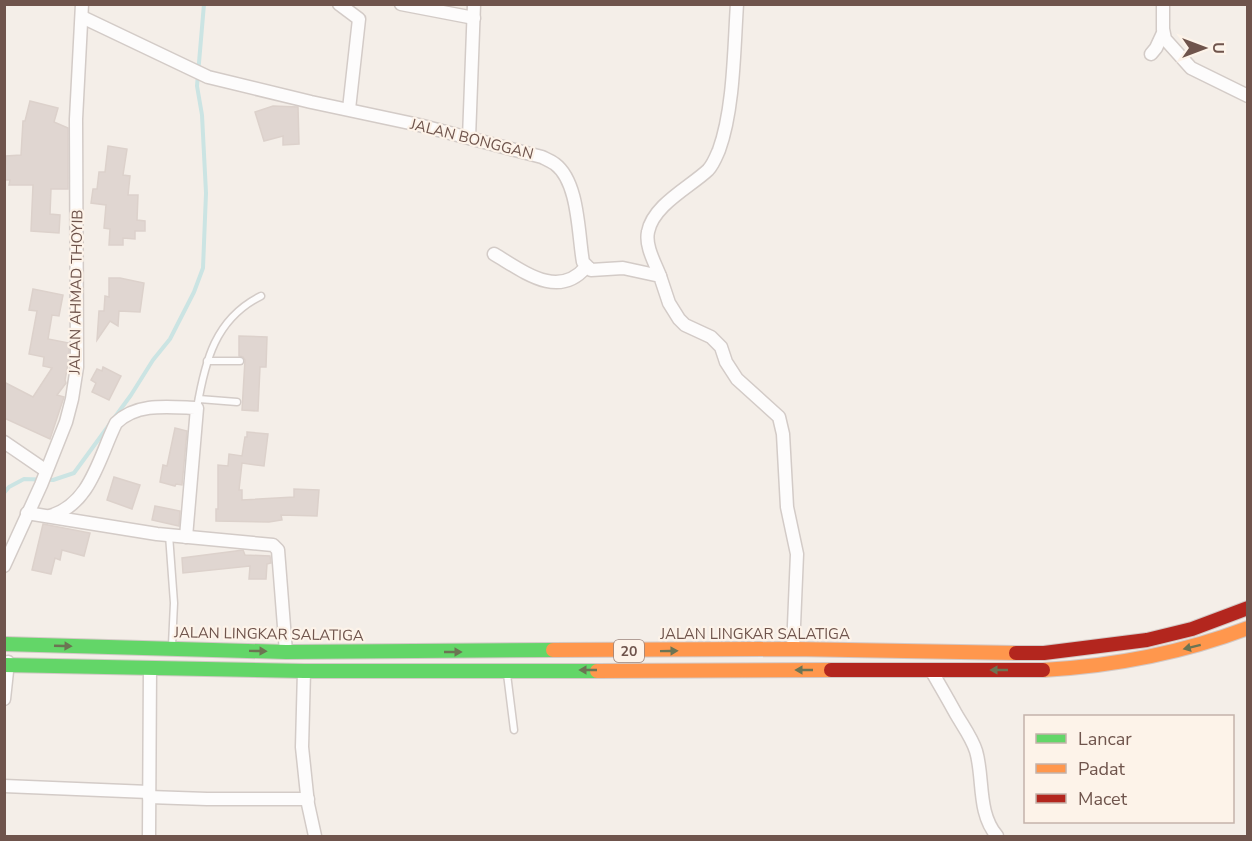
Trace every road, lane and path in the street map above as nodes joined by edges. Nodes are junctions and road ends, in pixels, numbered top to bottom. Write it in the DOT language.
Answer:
graph roads {
  1 [pos="339,4"];
  2 [pos="363,4"];
  3 [pos="401,4"];
  4 [pos="474,4"];
  5 [pos="737,4"];
  6 [pos="1163,4"];
  7 [pos="82,11"];
  8 [pos="474,18"];
  9 [pos="359,19"];
  10 [pos="1163,33"];
  11 [pos="1151,54"];
  12 [pos="1248,96"];
  13 [pos="349,109"];
  14 [pos="469,138"];
  15 [pos="494,255"];
  16 [pos="586,267"];
  17 [pos="660,276"];
  18 [pos="261,296"];
  19 [pos="207,361"];
  20 [pos="240,361"];
  21 [pos="237,402"];
  22 [pos="198,403"];
  23 [pos="4,442"];
  24 [pos="43,477"];
  25 [pos="27,513"];
  26 [pos="49,516"];
  27 [pos="169,535"];
  28 [pos="186,537"];
  29 [pos="4,566"];
  30 [pos="1248,608"];
  31 [pos="1248,628"];
  32 [pos="8,644"];
  33 [pos="172,649"];
  34 [pos="793,649"];
  35 [pos="865,650"];
  36 [pos="286,652"];
  37 [pos="6,665"];
  38 [pos="150,668"];
  39 [pos="865,669"];
  40 [pos="931,669"];
  41 [pos="506,670"];
  42 [pos="304,671"];
  43 [pos="4,699"];
  44 [pos="514,730"];
  45 [pos="4,786"];
  46 [pos="149,794"];
  47 [pos="308,799"];
  48 [pos="149,837"];
  49 [pos="315,837"];
  50 [pos="996,837"];
  1 -- 9 [label="street"];
  2 -- 9 [label="street"];
  3 -- 8 [label="street"];
  4 -- 8 [label="street"];
  5 -- 17 [label="street"];
  6 -- 10 [label="street"];
  7 -- 13 [label="street, JALAN BONGGAN"];
  7 -- 24 [label="street, JALAN AHMAD THOYIB"];
  8 -- 14 [label="street"];
  9 -- 13 [label="street"];
  10 -- 11 [label="street"];
  10 -- 12 [label="street"];
  13 -- 14 [label="street, JALAN BONGGAN"];
  14 -- 16 [label="street, JALAN BONGGAN"];
  15 -- 16 [label="street"];
  16 -- 17 [label="street"];
  17 -- 34 [label="street"];
  18 -- 19 [label="lane"];
  19 -- 20 [label="lane"];
  19 -- 22 [label="lane"];
  21 -- 22 [label="lane"];
  22 -- 26 [label="street"];
  22 -- 28 [label="street"];
  23 -- 24 [label="street"];
  24 -- 25 [label="street, JALAN AHMAD THOYIB"];
  25 -- 26 [label="street"];
  25 -- 29 [label="street, JALAN AHMAD THOYIB"];
  26 -- 27 [label="street"];
  27 -- 28 [label="street"];
  27 -- 33 [label="lane"];
  28 -- 36 [label="street"];
  30 -- 35 [label="highway, JALAN LINGKAR SALATIGA / 20"];
  31 -- 40 [label="highway, 20, one-way"];
  32 -- 33 [label="highway, JALAN LINGKAR SALATIGA / 20, one-way"];
  32 -- 37 [label="street"];
  33 -- 36 [label="highway, JALAN LINGKAR SALATIGA / 20, one-way"];
  34 -- 35 [label="highway, JALAN LINGKAR SALATIGA / 20"];
  36 -- 34 [label="highway, JALAN LINGKAR SALATIGA / 20, one-way"];
  35 -- 39 [label="highway"];
  37 -- 38 [label="highway, 20"];
  37 -- 43 [label="street"];
  38 -- 42 [label="highway, 20"];
  38 -- 46 [label="street"];
  39 -- 40 [label="highway, 20"];
  39 -- 41 [label="highway, 20, one-way"];
  40 -- 50 [label="street"];
  41 -- 42 [label="highway, 20"];
  41 -- 44 [label="lane"];
  42 -- 47 [label="street"];
  45 -- 46 [label="street"];
  46 -- 47 [label="street"];
  46 -- 48 [label="street"];
  47 -- 49 [label="street"];
}
